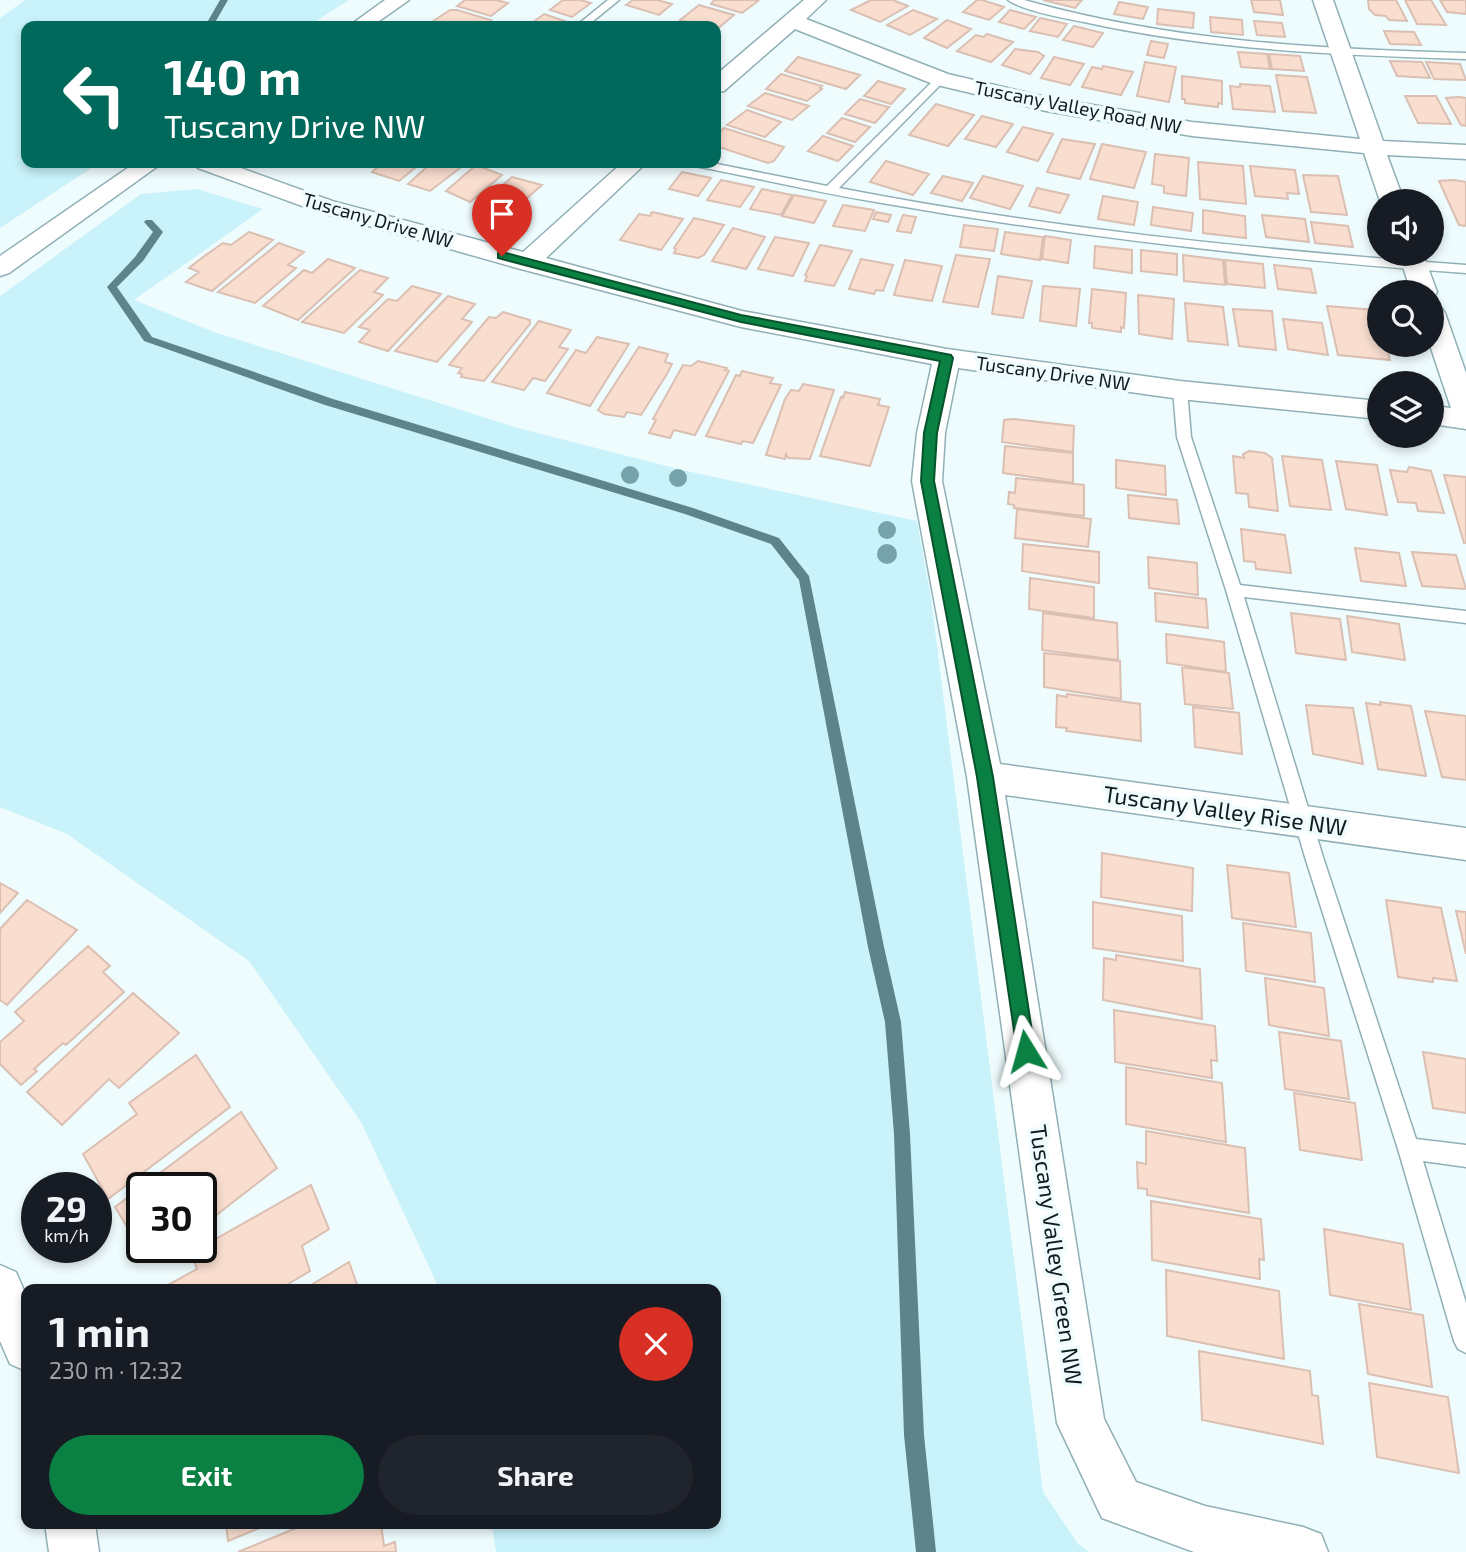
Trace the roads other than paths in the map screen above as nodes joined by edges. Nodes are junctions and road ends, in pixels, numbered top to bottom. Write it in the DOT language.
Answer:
graph roads {
  1 [pos="399,0"];
  2 [pos="614,0"];
  3 [pos="816,0"];
  4 [pos="1013,0"];
  5 [pos="1323,0"];
  6 [pos="367,21"];
  7 [pos="587,21"];
  8 [pos="793,21"];
  9 [pos="1339,50"];
  10 [pos="1466,56"];
  11 [pos="941,79"];
  12 [pos="721,82"];
  13 [pos="1373,148"];
  14 [pos="1466,152"];
  15 [pos="143,168"];
  16 [pos="220,168"];
  17 [pos="629,168"];
  18 [pos="721,168"];
  19 [pos="831,189"];
  20 [pos="1388,189"];
  21 [pos="1367,256"];
  22 [pos="526,262"];
  23 [pos="1444,265"];
  24 [pos="0,268"];
  25 [pos="1466,269"];
  26 [pos="1444,348"];
  27 [pos="947,358"];
  28 [pos="1180,390"];
  29 [pos="1367,409"];
  30 [pos="1466,412"];
  31 [pos="1444,416"];
  32 [pos="1466,419"];
  33 [pos="1234,590"];
  34 [pos="1466,617"];
  35 [pos="985,777"];
  36 [pos="1303,823"];
  37 [pos="1466,844"];
  38 [pos="1409,1149"];
  39 [pos="1466,1156"];
  40 [pos="0,1288"];
  41 [pos="21,1336"];
  42 [pos="1466,1341"];
  43 [pos="71,1529"];
  44 [pos="74,1552"];
  45 [pos="1303,1552"];
  1 -- 6 [label="street"];
  2 -- 7 [label="lane"];
  3 -- 8 [label="street"];
  4 -- 9 [label="lane"];
  5 -- 9 [label="street"];
  8 -- 11 [label="street, Tuscany Valley Road NW"];
  8 -- 12 [label="street"];
  9 -- 10 [label="lane"];
  9 -- 13 [label="street"];
  11 -- 13 [label="street, Tuscany Valley Road NW"];
  11 -- 19 [label="lane"];
  13 -- 14 [label="street, Tuscany Valley Road NW"];
  13 -- 20 [label="street"];
  15 -- 24 [label="street"];
  16 -- 22 [label="street, Tuscany Drive NW"];
  17 -- 22 [label="street"];
  18 -- 19 [label="lane"];
  19 -- 21 [label="lane"];
  22 -- 27 [label="street, Tuscany Drive NW"];
  23 -- 25 [label="lane"];
  26 -- 30 [label="street"];
  27 -- 28 [label="street, Tuscany Drive NW"];
  27 -- 35 [label="street, Tuscany Valley Green NW"];
  28 -- 29 [label="street, Tuscany Drive NW"];
  28 -- 33 [label="lane"];
  31 -- 32 [label="street"];
  33 -- 34 [label="lane"];
  33 -- 36 [label="lane"];
  35 -- 36 [label="street, Tuscany Valley Rise NW"];
  35 -- 45 [label="street, Tuscany Valley Green NW"];
  36 -- 37 [label="street, Tuscany Valley Rise NW"];
  36 -- 38 [label="lane"];
  38 -- 39 [label="lane"];
  38 -- 42 [label="lane"];
  40 -- 41 [label="street"];
  43 -- 44 [label="street"];
}
